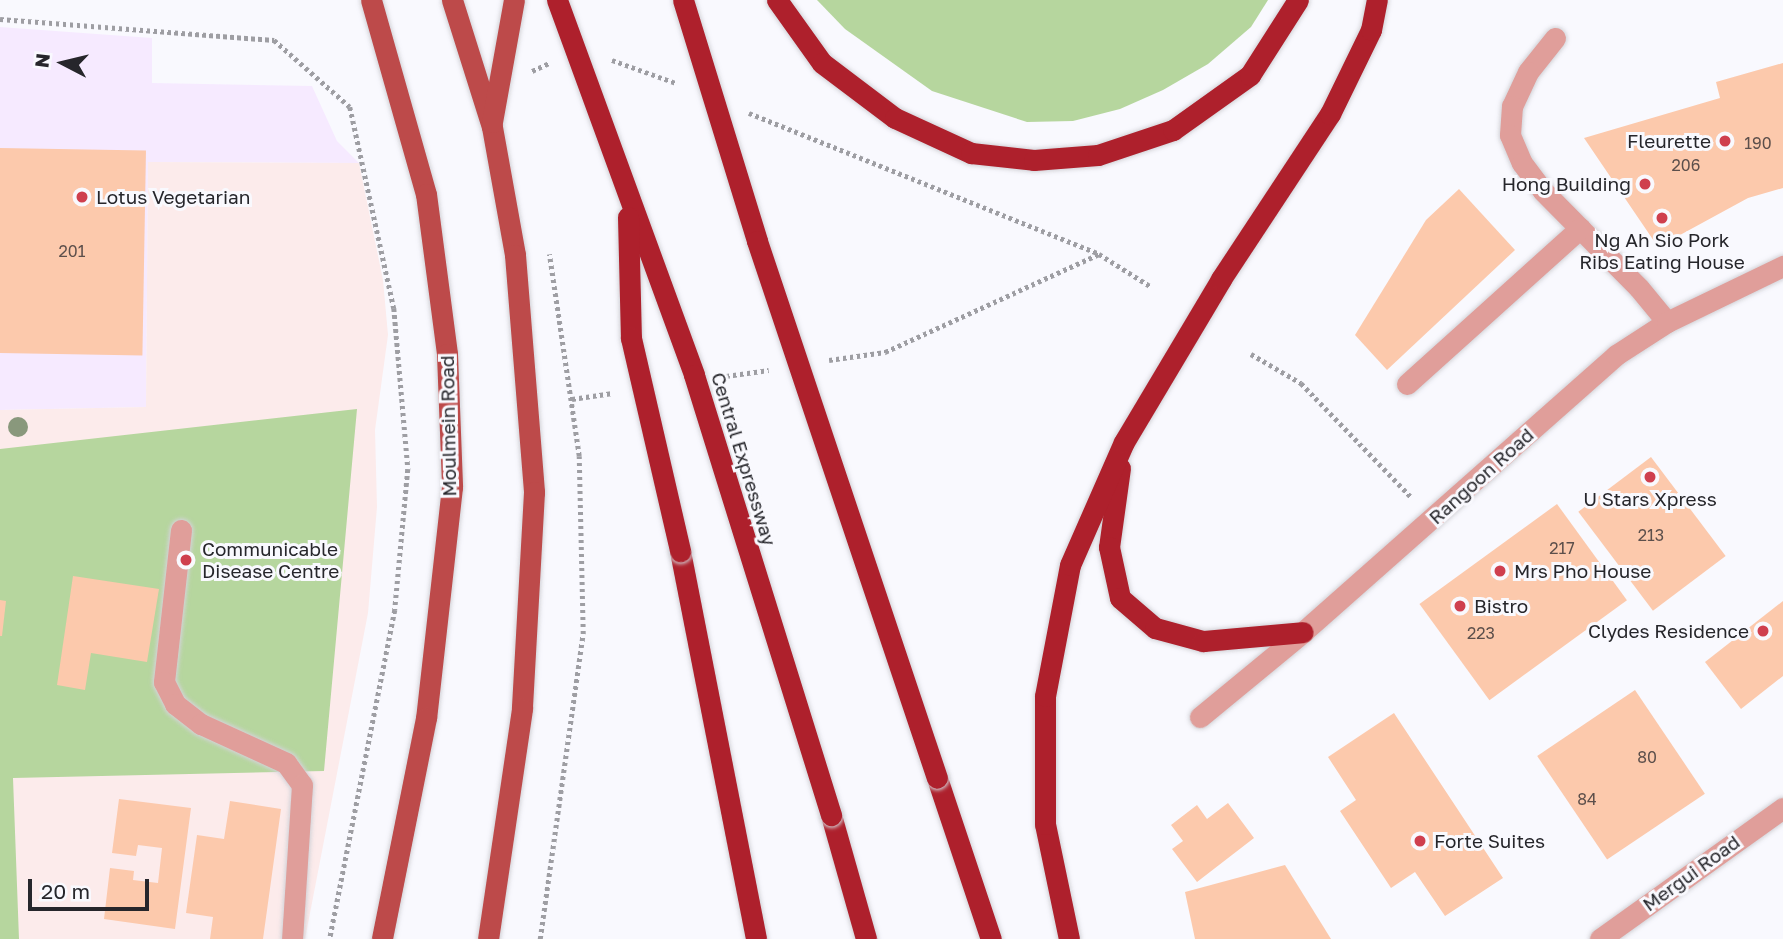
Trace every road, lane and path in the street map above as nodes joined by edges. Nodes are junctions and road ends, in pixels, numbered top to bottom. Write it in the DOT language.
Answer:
graph roads {
  1 [pos="371,0"];
  2 [pos="452,0"];
  3 [pos="514,0"];
  4 [pos="558,0"];
  5 [pos="683,0"];
  6 [pos="776,0"];
  7 [pos="1298,0"];
  8 [pos="1377,0"];
  9 [pos="0,19"];
  10 [pos="1555,38"];
  11 [pos="607,58"];
  12 [pos="556,61"];
  13 [pos="522,75"];
  14 [pos="679,84"];
  15 [pos="741,110"];
  16 [pos="492,127"];
  17 [pos="628,201"];
  18 [pos="1580,228"];
  19 [pos="1099,254"];
  20 [pos="1783,266"];
  21 [pos="1150,286"];
  22 [pos="1667,322"];
  23 [pos="885,352"];
  24 [pos="1251,354"];
  25 [pos="1407,384"];
  26 [pos="1124,442"];
  27 [pos="1434,520"];
  28 [pos="181,530"];
  29 [pos="1303,632"];
  30 [pos="1200,717"];
  31 [pos="1783,808"];
  32 [pos="292,939"];
  33 [pos="330,939"];
  34 [pos="382,939"];
  35 [pos="488,939"];
  36 [pos="756,939"];
  37 [pos="866,939"];
  38 [pos="991,939"];
  39 [pos="1069,939"];
  40 [pos="1600,939"];
  1 -- 34 [label="main road, Moulmein Road"];
  2 -- 16 [label="main road"];
  3 -- 16 [label="main road"];
  4 -- 17 [label="highway, Central Expressway, bridge"];
  5 -- 38 [label="highway, bridge"];
  6 -- 7 [label="highway"];
  8 -- 26 [label="highway"];
  9 -- 33 [label="path"];
  10 -- 18 [label="street"];
  11 -- 14 [label="path"];
  12 -- 13 [label="path"];
  15 -- 19 [label="path"];
  16 -- 35 [label="main road"];
  17 -- 36 [label="highway, bridge"];
  17 -- 37 [label="highway, Central Expressway, bridge"];
  18 -- 22 [label="street"];
  18 -- 25 [label="street"];
  19 -- 21 [label="path"];
  19 -- 23 [label="path"];
  20 -- 22 [label="street, Rangoon Road"];
  22 -- 27 [label="street, Rangoon Road"];
  24 -- 27 [label="path"];
  26 -- 29 [label="highway"];
  26 -- 39 [label="highway"];
  27 -- 29 [label="street, Rangoon Road"];
  28 -- 32 [label="street"];
  29 -- 30 [label="street, Rangoon Road"];
  31 -- 40 [label="street, Mergui Road"];
}
